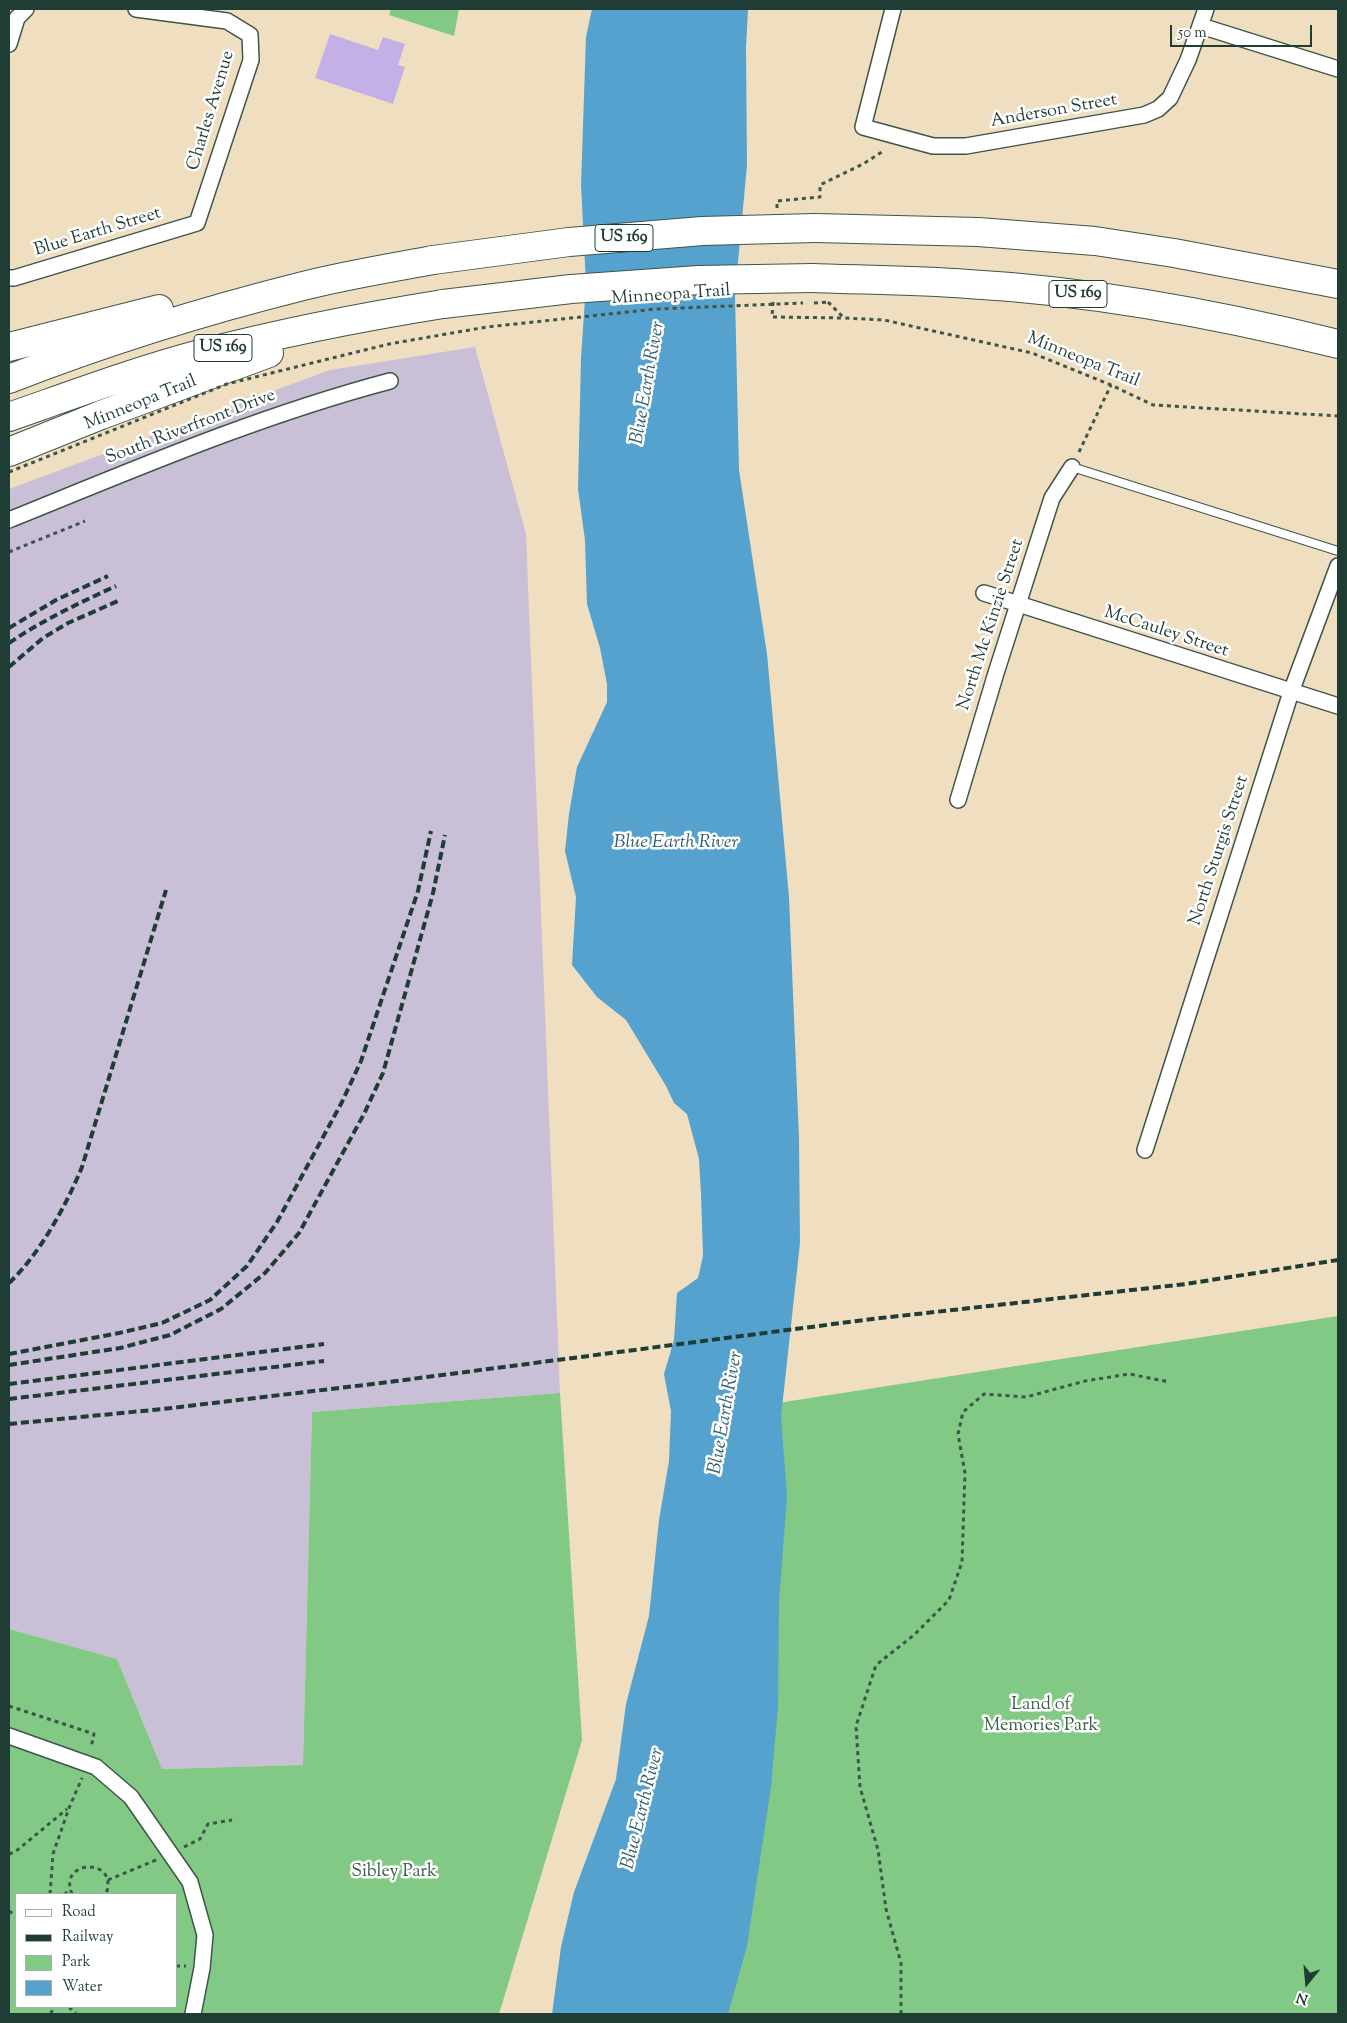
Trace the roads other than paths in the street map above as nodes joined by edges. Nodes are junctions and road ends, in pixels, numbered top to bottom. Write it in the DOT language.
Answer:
graph roads {
  1 [pos="26,9"];
  2 [pos="136,9"];
  3 [pos="893,9"];
  4 [pos="1206,9"];
  5 [pos="1201,26"];
  6 [pos="9,44"];
  7 [pos="1338,69"];
  8 [pos="197,223"];
  9 [pos="9,278"];
  10 [pos="1338,284"];
  11 [pos="303,286"];
  12 [pos="377,315"];
  13 [pos="1338,344"];
  14 [pos="9,347"];
  15 [pos="9,379"];
  16 [pos="390,381"];
  17 [pos="9,417"];
  18 [pos="9,452"];
  19 [pos="1072,467"];
  20 [pos="9,520"];
  21 [pos="1338,551"];
  22 [pos="1338,566"];
  23 [pos="984,593"];
  24 [pos="1018,605"];
  25 [pos="1291,692"];
  26 [pos="1338,706"];
  27 [pos="958,800"];
  28 [pos="1145,1150"];
  29 [pos="9,1736"];
  30 [pos="193,2014"];
  1 -- 6 [label="street"];
  2 -- 8 [label="street, Charles Avenue"];
  3 -- 5 [label="street, Anderson Street"];
  4 -- 5 [label="street, Anderson Street"];
  5 -- 7 [label="street"];
  8 -- 9 [label="street, Blue Earth Street"];
  10 -- 11 [label="highway, US 169, bridge"];
  11 -- 14 [label="highway"];
  11 -- 15 [label="highway, US 169"];
  12 -- 13 [label="highway, US 169, bridge"];
  12 -- 17 [label="highway, US 169"];
  12 -- 18 [label="highway"];
  16 -- 20 [label="street, South Riverfront Drive"];
  19 -- 21 [label="lane"];
  19 -- 24 [label="street, North Mc Kinzie Street"];
  22 -- 25 [label="street, North Sturgis Street"];
  23 -- 24 [label="street, McCauley Street"];
  24 -- 25 [label="street, McCauley Street"];
  24 -- 27 [label="street, North Mc Kinzie Street"];
  25 -- 26 [label="street, McCauley Street"];
  25 -- 28 [label="street, North Sturgis Street"];
  29 -- 30 [label="street"];
}
